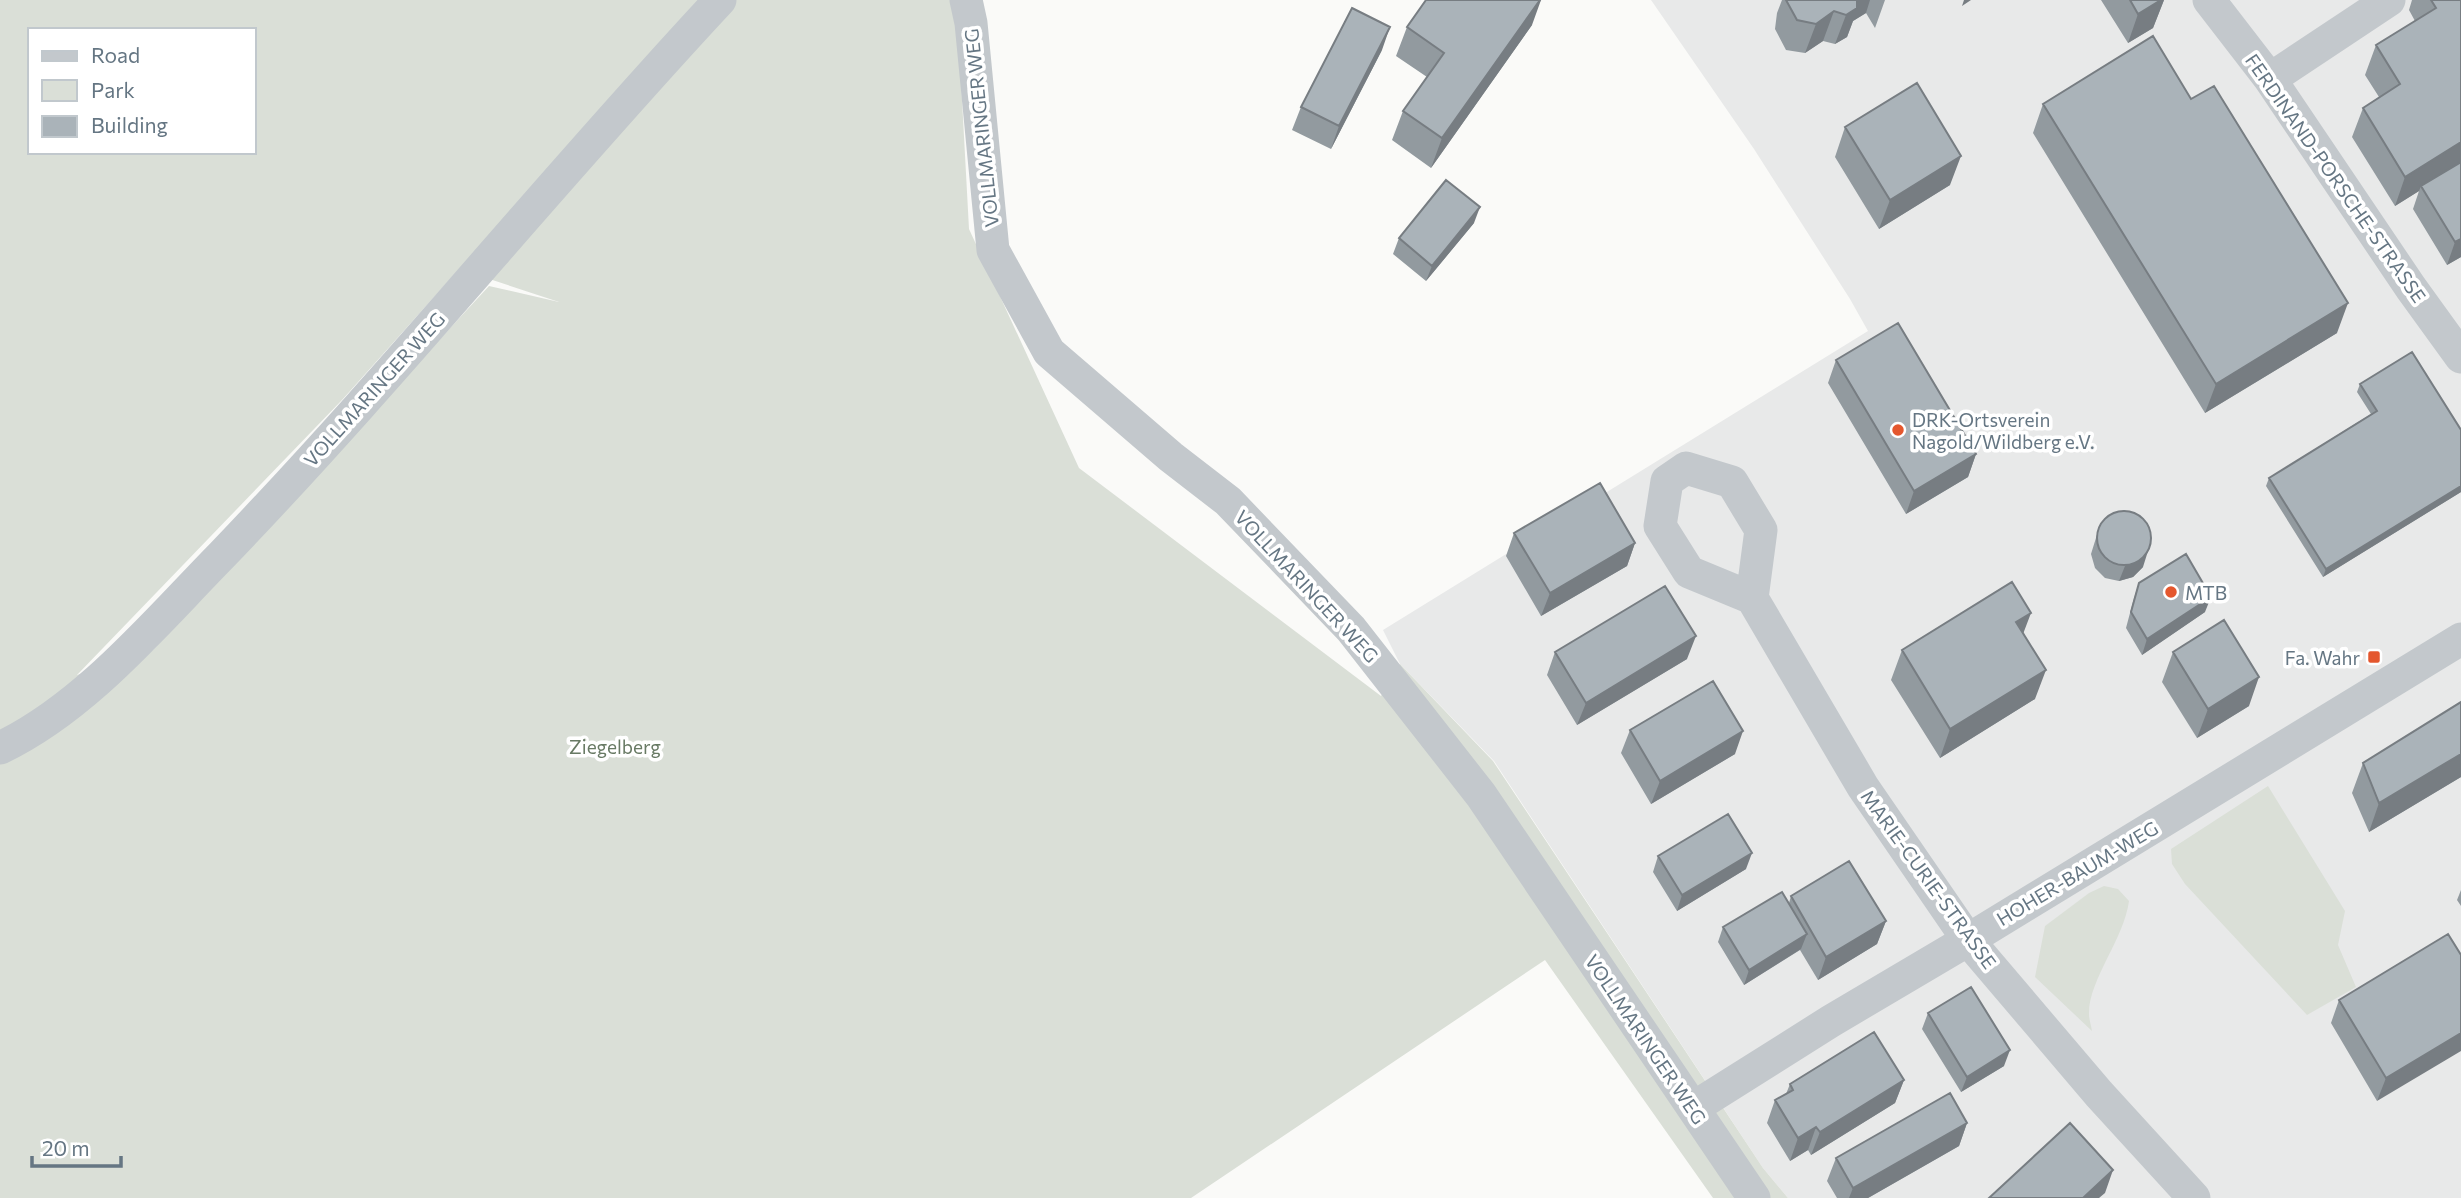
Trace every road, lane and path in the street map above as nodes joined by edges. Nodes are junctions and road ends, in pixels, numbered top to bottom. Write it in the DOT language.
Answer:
graph roads {
  1 [pos="720,0"];
  2 [pos="966,0"];
  3 [pos="2209,0"];
  4 [pos="2389,0"];
  5 [pos="2270,79"];
  6 [pos="2461,357"];
  7 [pos="1752,598"];
  8 [pos="2461,639"];
  9 [pos="0,748"];
  10 [pos="1968,940"];
  11 [pos="1693,1108"];
  12 [pos="1754,1198"];
  13 [pos="2194,1198"];
  1 -- 9 [label="street, VOLLMARINGER WEG"];
  2 -- 11 [label="street, VOLLMARINGER WEG"];
  3 -- 5 [label="street, FERDINAND-PORSCHE-STRASSE"];
  4 -- 5 [label="street"];
  5 -- 6 [label="street, FERDINAND-PORSCHE-STRASSE"];
  7 -- 10 [label="street, MARIE-CURIE-STRASSE"];
  8 -- 10 [label="street, HOHER-BAUM-WEG"];
  10 -- 11 [label="street, HOHER-BAUM-WEG"];
  10 -- 13 [label="street, MARIE-CURIE-STRASSE"];
  11 -- 12 [label="street, VOLLMARINGER WEG"];
}
